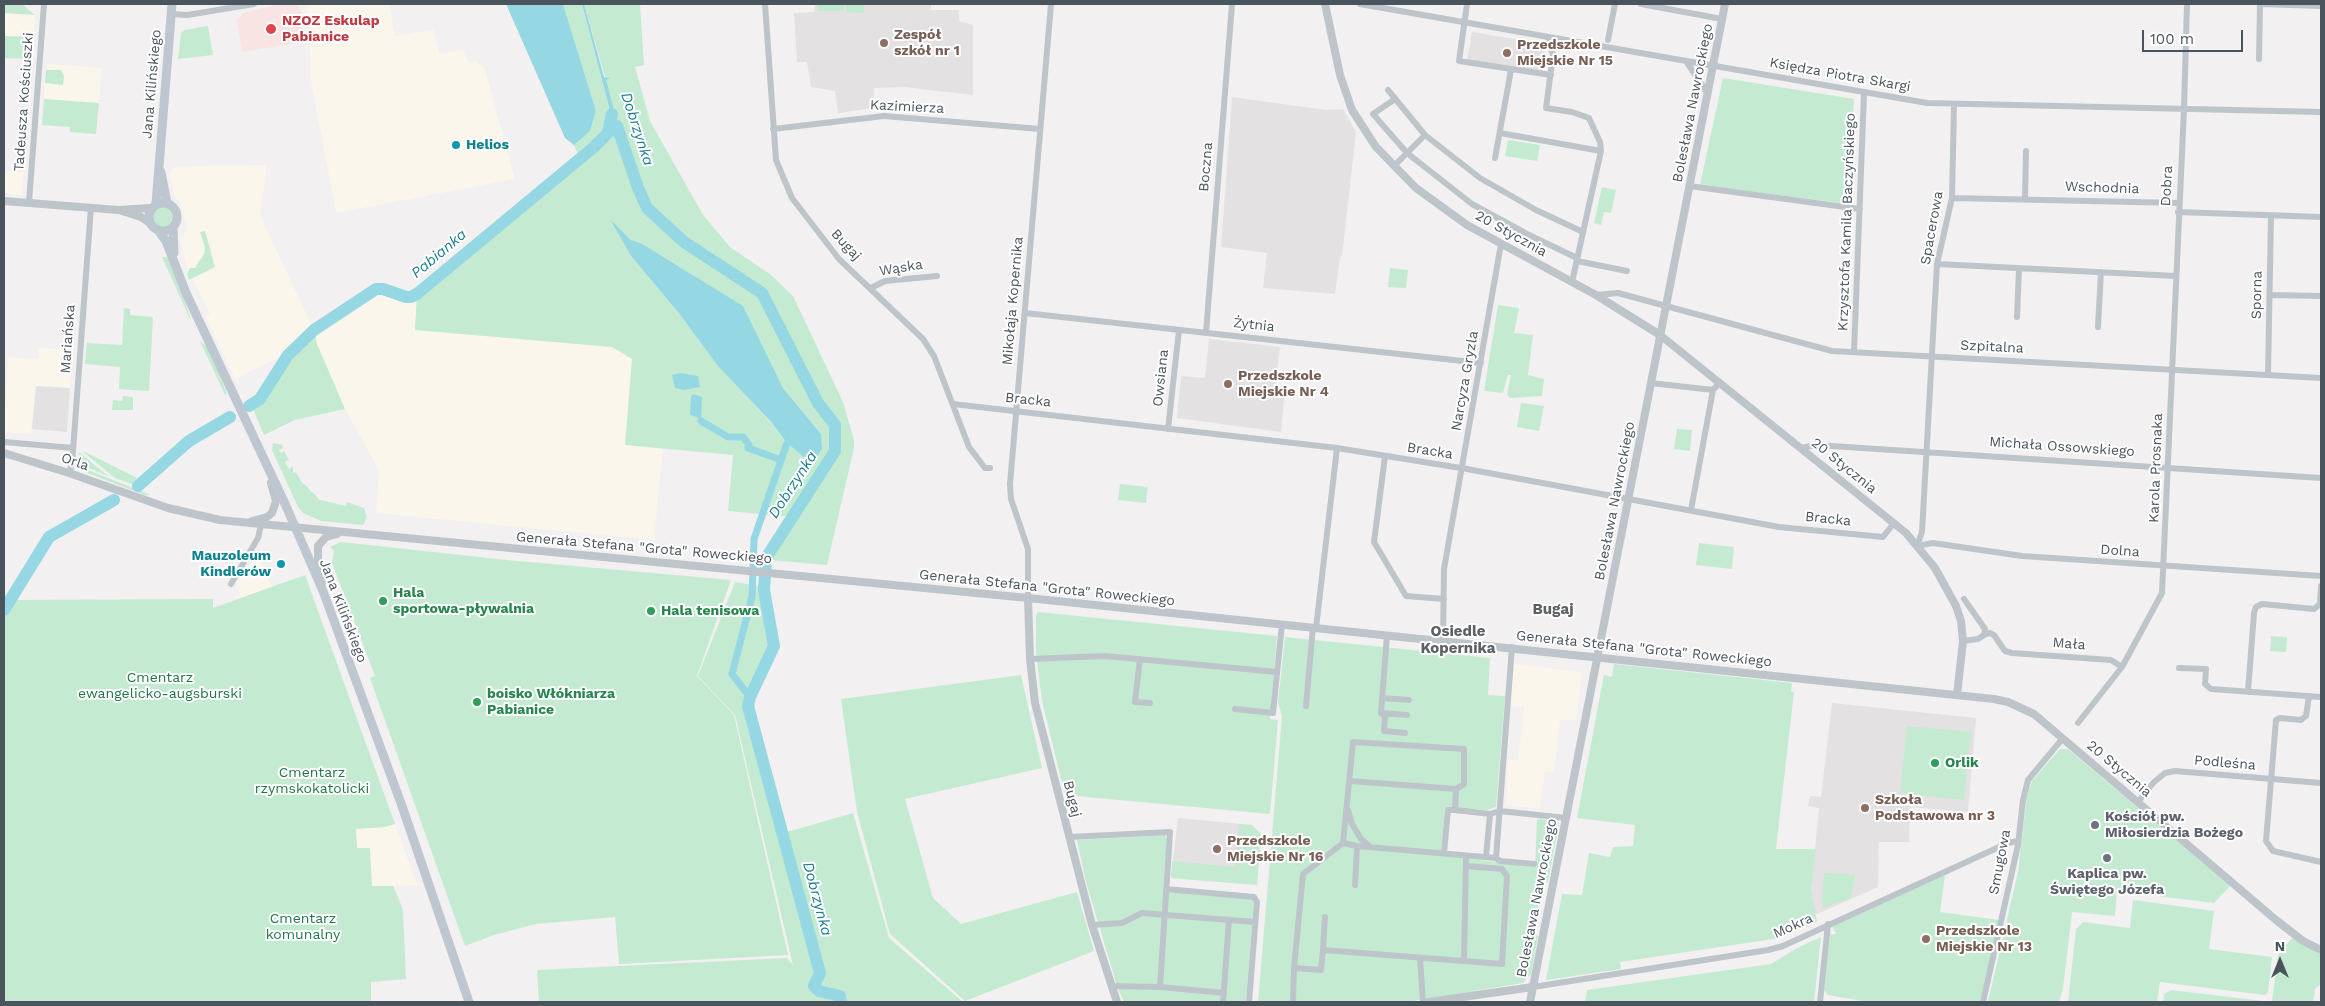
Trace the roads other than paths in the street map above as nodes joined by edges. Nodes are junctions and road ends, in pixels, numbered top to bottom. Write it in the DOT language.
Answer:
graph roads {
  1 [pos="44,4"];
  2 [pos="172,4"];
  3 [pos="254,4"];
  4 [pos="765,4"];
  5 [pos="1051,4"];
  6 [pos="1232,4"];
  7 [pos="1325,4"];
  8 [pos="1360,4"];
  9 [pos="1467,4"];
  10 [pos="1616,4"];
  11 [pos="1641,4"];
  12 [pos="1725,4"];
  13 [pos="2187,4"];
  14 [pos="2321,6"];
  15 [pos="171,14"];
  16 [pos="1722,19"];
  17 [pos="1465,22"];
  18 [pos="1548,37"];
  19 [pos="1608,40"];
  20 [pos="2259,58"];
  21 [pos="1686,61"];
  22 [pos="1713,66"];
  23 [pos="1511,70"];
  24 [pos="1551,75"];
  25 [pos="1388,90"];
  26 [pos="1864,92"];
  27 [pos="1708,94"];
  28 [pos="1395,99"];
  29 [pos="1954,104"];
  30 [pos="2184,109"];
  31 [pos="2321,112"];
  32 [pos="773,129"];
  33 [pos="1040,129"];
  34 [pos="1500,133"];
  35 [pos="1425,135"];
  36 [pos="1600,151"];
  37 [pos="2026,151"];
  38 [pos="1408,153"];
  39 [pos="1495,158"];
  40 [pos="1394,166"];
  41 [pos="160,167"];
  42 [pos="1689,186"];
  43 [pos="1952,198"];
  44 [pos="2025,198"];
  45 [pos="4,201"];
  46 [pos="29,202"];
  47 [pos="167,203"];
  48 [pos="2179,203"];
  49 [pos="154,206"];
  50 [pos="91,207"];
  51 [pos="118,210"];
  52 [pos="1860,210"];
  53 [pos="2178,212"];
  54 [pos="2271,216"];
  55 [pos="2321,217"];
  56 [pos="150,223"];
  57 [pos="173,227"];
  58 [pos="158,230"];
  59 [pos="1583,232"];
  60 [pos="1501,244"];
  61 [pos="1577,259"];
  62 [pos="1937,264"];
  63 [pos="176,266"];
  64 [pos="2020,268"];
  65 [pos="1627,271"];
  66 [pos="2101,272"];
  67 [pos="937,276"];
  68 [pos="2176,276"];
  69 [pos="1572,282"];
  70 [pos="871,288"];
  71 [pos="2270,294"];
  72 [pos="1596,295"];
  73 [pos="2321,296"];
  74 [pos="1666,306"];
  75 [pos="1025,313"];
  76 [pos="2017,317"];
  77 [pos="2098,327"];
  78 [pos="1179,330"];
  79 [pos="1206,333"];
  80 [pos="1660,335"];
  81 [pos="1854,352"];
  82 [pos="1931,356"];
  83 [pos="1481,363"];
  84 [pos="2172,370"];
  85 [pos="2268,375"];
  86 [pos="2321,378"];
  87 [pos="1720,382"];
  88 [pos="1651,383"];
  89 [pos="1713,390"];
  90 [pos="953,404"];
  91 [pos="1016,411"];
  92 [pos="1168,428"];
  93 [pos="4,442"];
  94 [pos="73,448"];
  95 [pos="1337,448"];
  96 [pos="1802,448"];
  97 [pos="1926,452"];
  98 [pos="4,453"];
  99 [pos="261,453"];
  100 [pos="1385,456"];
  101 [pos="2168,466"];
  102 [pos="990,468"];
  103 [pos="1461,468"];
  104 [pos="69,473"];
  105 [pos="2321,478"];
  106 [pos="137,497"];
  107 [pos="1629,498"];
  108 [pos="1691,510"];
  109 [pos="235,522"];
  110 [pos="1894,523"];
  111 [pos="261,524"];
  112 [pos="296,528"];
  113 [pos="352,533"];
  114 [pos="1917,546"];
  115 [pos="2165,567"];
  116 [pos="2321,576"];
  117 [pos="231,584"];
  118 [pos="2321,586"];
  119 [pos="323,591"];
  120 [pos="1028,598"];
  121 [pos="1444,599"];
  122 [pos="1964,599"];
  123 [pos="1282,624"];
  124 [pos="1315,628"];
  125 [pos="1387,635"];
  126 [pos="1984,635"];
  127 [pos="1443,641"];
  128 [pos="1962,641"];
  129 [pos="1512,647"];
  130 [pos="1598,656"];
  131 [pos="1030,659"];
  132 [pos="1140,659"];
  133 [pos="2122,667"];
  134 [pos="2179,668"];
  135 [pos="1277,672"];
  136 [pos="2248,692"];
  137 [pos="1957,695"];
  138 [pos="2309,696"];
  139 [pos="2321,697"];
  140 [pos="1382,698"];
  141 [pos="1409,700"];
  142 [pos="1150,703"];
  143 [pos="1306,706"];
  144 [pos="1235,709"];
  145 [pos="1381,712"];
  146 [pos="1407,715"];
  147 [pos="2078,723"];
  148 [pos="1405,733"];
  149 [pos="2063,738"];
  150 [pos="2271,780"];
  151 [pos="1350,781"];
  152 [pos="2321,783"];
  153 [pos="1456,789"];
  154 [pos="1348,800"];
  155 [pos="2138,802"];
  156 [pos="1455,810"];
  157 [pos="1500,812"];
  158 [pos="1490,814"];
  159 [pos="1566,818"];
  160 [pos="1069,837"];
  161 [pos="2018,841"];
  162 [pos="1343,843"];
  163 [pos="1357,846"];
  164 [pos="1375,848"];
  165 [pos="1444,853"];
  166 [pos="1466,856"];
  167 [pos="1486,857"];
  168 [pos="1496,858"];
  169 [pos="2321,862"];
  170 [pos="1534,864"];
  171 [pos="1466,866"];
  172 [pos="1355,885"];
  173 [pos="1166,889"];
  174 [pos="1165,914"];
  175 [pos="1325,917"];
  176 [pos="1229,920"];
  177 [pos="1255,922"];
  178 [pos="1828,924"];
  179 [pos="1092,925"];
  180 [pos="1323,950"];
  181 [pos="2321,950"];
  182 [pos="1420,958"];
  183 [pos="1464,961"];
  184 [pos="1294,968"];
  185 [pos="1111,986"];
  186 [pos="1160,987"];
  187 [pos="1533,987"];
  188 [pos="1224,993"];
  189 [pos="469,1002"];
  190 [pos="1118,1002"];
  191 [pos="1223,1002"];
  192 [pos="1248,1002"];
  193 [pos="1293,1002"];
  194 [pos="1423,1002"];
  195 [pos="1428,1002"];
  196 [pos="1530,1002"];
  197 [pos="1820,1002"];
  198 [pos="1983,1002"];
  1 -- 46 [label="street, Tadeusza Kościuszki"];
  2 -- 15 [label="main road, Jana Kilińskiego"];
  3 -- 15 [label="street"];
  4 -- 32 [label="street, Bugaj"];
  5 -- 33 [label="street, Mikołaja Kopernika"];
  6 -- 79 [label="street, Boczna"];
  7 -- 40 [label="street, 20 Stycznia"];
  8 -- 17 [label="street, Księdza Piotra Skargi"];
  9 -- 17 [label="street"];
  10 -- 19 [label="street"];
  11 -- 16 [label="street"];
  12 -- 16 [label="street, Bolesława Nawrockiego"];
  13 -- 30 [label="street, Dobra"];
  14 -- 20 [label="street"];
  15 -- 41 [label="main road, Jana Kilińskiego"];
  16 -- 22 [label="street, Bolesława Nawrockiego"];
  17 -- 18 [label="street, Księdza Piotra Skargi"];
  17 -- 23 [label="street"];
  18 -- 21 [label="street, Księdza Piotra Skargi"];
  18 -- 24 [label="street"];
  21 -- 22 [label="street, Księdza Piotra Skargi"];
  21 -- 27 [label="street"];
  22 -- 26 [label="street, Księdza Piotra Skargi"];
  22 -- 27 [label="street, Bolesława Nawrockiego"];
  23 -- 24 [label="street"];
  23 -- 34 [label="street"];
  24 -- 36 [label="street"];
  25 -- 28 [label="street"];
  26 -- 29 [label="street, Księdza Piotra Skargi"];
  26 -- 52 [label="street, Krzysztofa Kamila Baczyńskiego"];
  27 -- 42 [label="street, Bolesława Nawrockiego"];
  28 -- 35 [label="street"];
  28 -- 38 [label="street"];
  29 -- 30 [label="street, Księdza Piotra Skargi"];
  29 -- 43 [label="street, Spacerowa"];
  30 -- 31 [label="street, Księdza Piotra Skargi"];
  30 -- 48 [label="street, Dobra"];
  32 -- 33 [label="street, Kazimierza"];
  32 -- 70 [label="street, Bugaj"];
  33 -- 75 [label="street, Mikołaja Kopernika"];
  34 -- 36 [label="street"];
  34 -- 39 [label="street"];
  35 -- 38 [label="street"];
  35 -- 59 [label="street"];
  36 -- 59 [label="street"];
  37 -- 44 [label="street"];
  38 -- 40 [label="street"];
  38 -- 61 [label="street"];
  40 -- 60 [label="street, 20 Stycznia"];
  41 -- 47 [label="main road, Jana Kilińskiego"];
  41 -- 49 [label="main road, Jana Kilińskiego"];
  42 -- 52 [label="street"];
  42 -- 74 [label="street, Bolesława Nawrockiego"];
  43 -- 44 [label="street, Wschodnia"];
  43 -- 62 [label="street, Spacerowa"];
  44 -- 48 [label="street, Wschodnia"];
  45 -- 46 [label="street"];
  46 -- 50 [label="street"];
  47 -- 49 [label="main road"];
  47 -- 57 [label="main road"];
  48 -- 53 [label="street, Dobra"];
  49 -- 51 [label="street"];
  49 -- 56 [label="main road"];
  50 -- 51 [label="street"];
  50 -- 94 [label="street, Mariańska"];
  51 -- 56 [label="street"];
  52 -- 81 [label="street, Krzysztofa Kamila Baczyńskiego"];
  53 -- 54 [label="street"];
  53 -- 68 [label="street, Dobra"];
  54 -- 55 [label="street"];
  54 -- 71 [label="street, Sporna"];
  56 -- 58 [label="main road"];
  57 -- 58 [label="main road"];
  57 -- 63 [label="main road, Jana Kilińskiego"];
  58 -- 63 [label="main road, Jana Kilińskiego"];
  59 -- 61 [label="street"];
  60 -- 69 [label="street, 20 Stycznia"];
  60 -- 83 [label="street, Narcyza Gryzla"];
  61 -- 65 [label="street"];
  61 -- 69 [label="street"];
  62 -- 64 [label="street"];
  62 -- 82 [label="street, Spacerowa"];
  63 -- 99 [label="main road, Jana Kilińskiego"];
  64 -- 66 [label="street"];
  64 -- 76 [label="street"];
  66 -- 68 [label="street"];
  66 -- 77 [label="street"];
  67 -- 70 [label="street, Wąska"];
  68 -- 84 [label="street, Dobra"];
  69 -- 72 [label="street, 20 Stycznia"];
  70 -- 90 [label="street, Bugaj"];
  71 -- 73 [label="street"];
  71 -- 85 [label="street, Sporna"];
  72 -- 74 [label="street, Szpitalna"];
  72 -- 80 [label="street, 20 Stycznia"];
  74 -- 80 [label="street, Bolesława Nawrockiego"];
  74 -- 81 [label="street, Szpitalna"];
  75 -- 78 [label="street, Żytnia"];
  75 -- 91 [label="street, Mikołaja Kopernika"];
  78 -- 79 [label="street, Żytnia"];
  78 -- 92 [label="street, Owsiana"];
  79 -- 83 [label="street, Żytnia"];
  80 -- 87 [label="street, 20 Stycznia"];
  80 -- 88 [label="street, Bolesława Nawrockiego"];
  81 -- 82 [label="street, Szpitalna"];
  82 -- 84 [label="street, Szpitalna"];
  82 -- 97 [label="street, Spacerowa"];
  83 -- 103 [label="street, Narcyza Gryzla"];
  84 -- 85 [label="street, Szpitalna"];
  84 -- 101 [label="street, Karola Prosnaka"];
  85 -- 86 [label="street, Szpitalna"];
  87 -- 89 [label="street"];
  87 -- 96 [label="street, 20 Stycznia"];
  88 -- 89 [label="street"];
  88 -- 107 [label="street, Bolesława Nawrockiego"];
  89 -- 108 [label="street"];
  90 -- 91 [label="street, Bracka"];
  90 -- 102 [label="street, Bugaj"];
  91 -- 92 [label="street, Bracka"];
  91 -- 120 [label="street, Mikołaja Kopernika"];
  92 -- 95 [label="street, Bracka"];
  93 -- 94 [label="street, Orla"];
  94 -- 104 [label="street, Mariańska"];
  95 -- 100 [label="street, Bracka"];
  95 -- 124 [label="street"];
  96 -- 97 [label="street, Michała Ossowskiego"];
  96 -- 110 [label="street, 20 Stycznia"];
  97 -- 101 [label="street, Michała Ossowskiego"];
  97 -- 114 [label="street, Spacerowa"];
  98 -- 104 [label="street, Orla"];
  99 -- 109 [label="street"];
  99 -- 112 [label="main road, Jana Kilińskiego"];
  100 -- 103 [label="street, Bracka"];
  100 -- 121 [label="street"];
  101 -- 105 [label="street, Michała Ossowskiego"];
  101 -- 115 [label="street, Karola Prosnaka"];
  103 -- 107 [label="street, Bracka"];
  103 -- 121 [label="street, Narcyza Gryzla"];
  104 -- 106 [label="street, Orla"];
  106 -- 109 [label="street, Generała Stefana \"Grota\" Roweckiego"];
  107 -- 108 [label="street, Bracka"];
  107 -- 130 [label="street, Bolesława Nawrockiego"];
  108 -- 110 [label="street, Bracka"];
  109 -- 111 [label="street, Generała Stefana \"Grota\" Roweckiego"];
  110 -- 114 [label="street, 20 Stycznia"];
  111 -- 112 [label="street, Generała Stefana \"Grota\" Roweckiego"];
  111 -- 117 [label="street"];
  112 -- 113 [label="street, Generała Stefana \"Grota\" Roweckiego"];
  112 -- 119 [label="main road, Jana Kilińskiego"];
  113 -- 119 [label="street"];
  113 -- 120 [label="street, Generała Stefana \"Grota\" Roweckiego"];
  114 -- 115 [label="street, Dolna"];
  114 -- 128 [label="street, 20 Stycznia"];
  115 -- 116 [label="street, Dolna"];
  115 -- 133 [label="street"];
  118 -- 136 [label="street"];
  119 -- 189 [label="main road, Jana Kilińskiego"];
  120 -- 123 [label="street, Generała Stefana \"Grota\" Roweckiego"];
  120 -- 131 [label="street, Bugaj"];
  121 -- 127 [label="street, Narcyza Gryzla"];
  122 -- 126 [label="street"];
  123 -- 124 [label="street, Generała Stefana \"Grota\" Roweckiego"];
  123 -- 135 [label="street"];
  124 -- 125 [label="street, Generała Stefana \"Grota\" Roweckiego"];
  124 -- 143 [label="street"];
  125 -- 127 [label="street, Generała Stefana \"Grota\" Roweckiego"];
  125 -- 140 [label="street"];
  126 -- 128 [label="street"];
  126 -- 133 [label="street, Mała"];
  127 -- 129 [label="street, Generała Stefana \"Grota\" Roweckiego"];
  128 -- 137 [label="street, 20 Stycznia"];
  129 -- 130 [label="street, Generała Stefana \"Grota\" Roweckiego"];
  129 -- 157 [label="street"];
  130 -- 137 [label="street, Generała Stefana \"Grota\" Roweckiego"];
  130 -- 159 [label="street, Bolesława Nawrockiego"];
  131 -- 132 [label="street"];
  131 -- 160 [label="street, Bugaj"];
  132 -- 135 [label="street"];
  132 -- 142 [label="street"];
  133 -- 147 [label="street"];
  134 -- 136 [label="street"];
  135 -- 144 [label="street"];
  136 -- 138 [label="street"];
  137 -- 149 [label="street, 20 Stycznia"];
  138 -- 139 [label="street"];
  138 -- 150 [label="street"];
  140 -- 141 [label="street"];
  140 -- 145 [label="street"];
  145 -- 146 [label="street"];
  145 -- 148 [label="street"];
  149 -- 155 [label="street, 20 Stycznia"];
  149 -- 161 [label="street, Smugowa"];
  150 -- 152 [label="street, Podleśna"];
  150 -- 155 [label="street, Podleśna"];
  150 -- 169 [label="street"];
  151 -- 153 [label="street"];
  151 -- 153 [label="street"];
  151 -- 154 [label="street"];
  153 -- 156 [label="street"];
  154 -- 162 [label="street"];
  154 -- 164 [label="street"];
  155 -- 181 [label="street, 20 Stycznia"];
  156 -- 158 [label="street"];
  156 -- 165 [label="street"];
  157 -- 158 [label="street"];
  157 -- 159 [label="street"];
  157 -- 168 [label="street"];
  158 -- 167 [label="street"];
  159 -- 187 [label="street, Bolesława Nawrockiego"];
  160 -- 173 [label="street"];
  160 -- 179 [label="street, Bugaj"];
  161 -- 178 [label="street, Mokra"];
  161 -- 198 [label="street, Smugowa"];
  162 -- 163 [label="street"];
  162 -- 184 [label="street"];
  163 -- 164 [label="street"];
  163 -- 172 [label="street"];
  164 -- 165 [label="street"];
  165 -- 166 [label="street"];
  166 -- 167 [label="street"];
  166 -- 171 [label="street"];
  167 -- 168 [label="street"];
  168 -- 170 [label="street"];
  171 -- 183 [label="street"];
  171 -- 183 [label="street"];
  173 -- 174 [label="street"];
  173 -- 177 [label="street"];
  174 -- 176 [label="street"];
  174 -- 179 [label="street"];
  174 -- 186 [label="street"];
  175 -- 180 [label="street"];
  176 -- 177 [label="street"];
  176 -- 188 [label="street"];
  177 -- 192 [label="street"];
  178 -- 187 [label="street, Mokra"];
  178 -- 197 [label="street"];
  179 -- 185 [label="street, Bugaj"];
  180 -- 182 [label="street"];
  180 -- 184 [label="street"];
  182 -- 183 [label="street"];
  182 -- 194 [label="street"];
  184 -- 193 [label="street"];
  185 -- 186 [label="street"];
  185 -- 190 [label="street, Bugaj"];
  186 -- 188 [label="street"];
  187 -- 195 [label="street"];
  187 -- 196 [label="street, Bolesława Nawrockiego"];
  188 -- 191 [label="street"];
}
